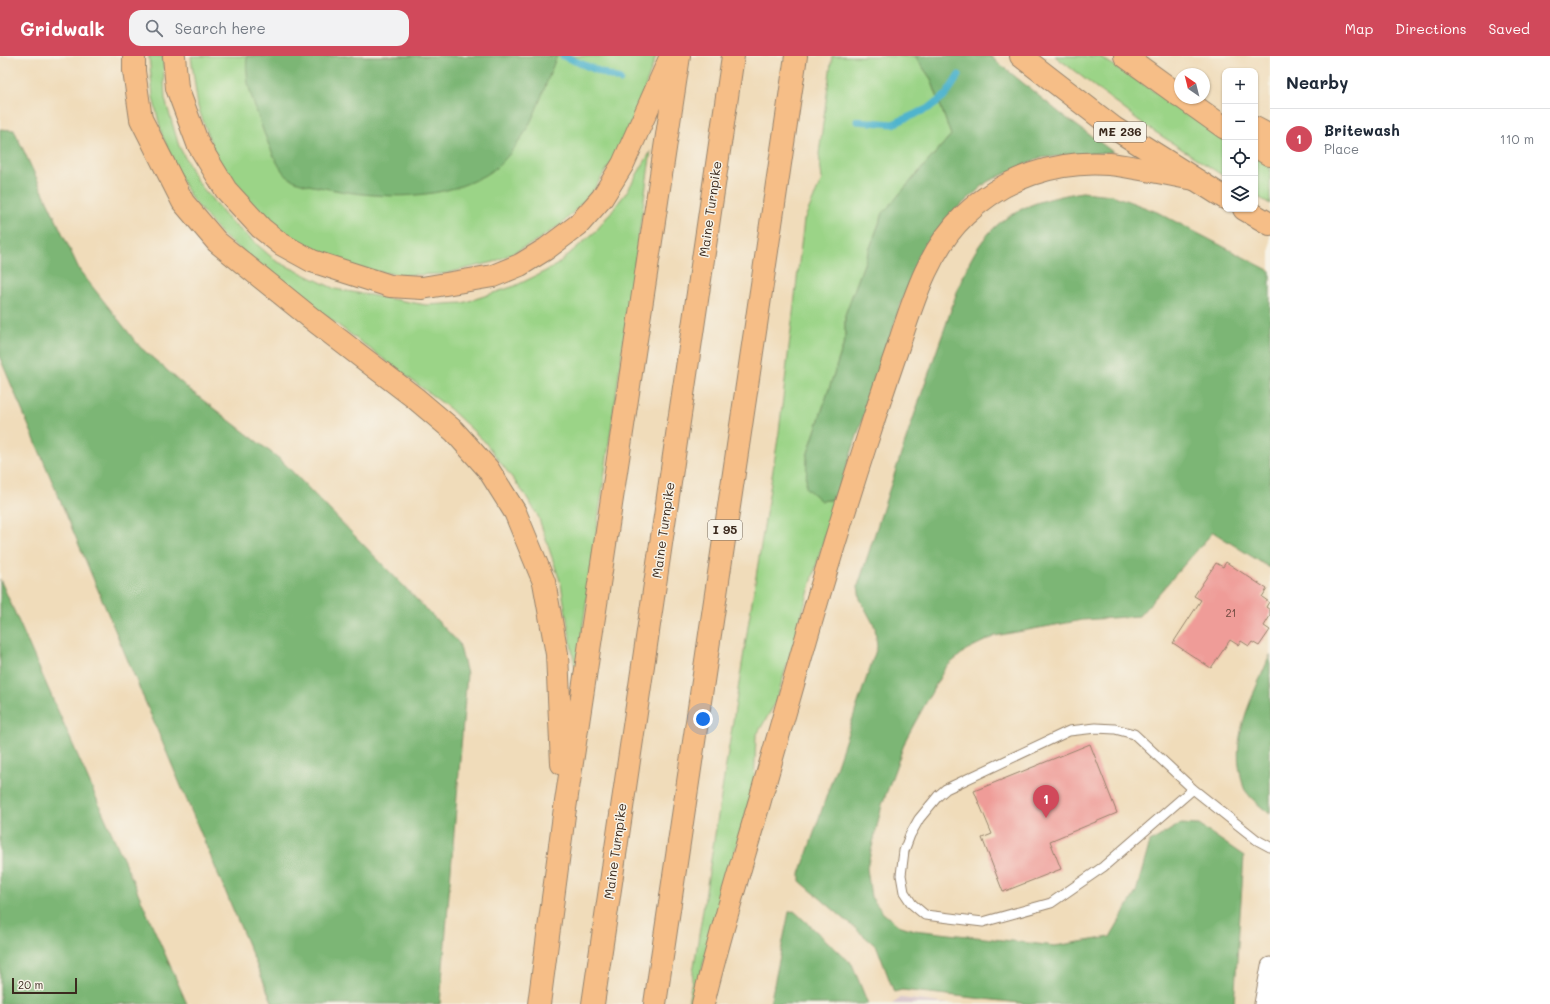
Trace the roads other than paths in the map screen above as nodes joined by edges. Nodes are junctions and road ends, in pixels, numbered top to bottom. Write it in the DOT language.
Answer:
graph roads {
  1 [pos="134,56"];
  2 [pos="174,56"];
  3 [pos="671,56"];
  4 [pos="679,56"];
  5 [pos="733,56"];
  6 [pos="796,56"];
  7 [pos="1021,56"];
  8 [pos="1125,56"];
  9 [pos="1149,71"];
  10 [pos="1174,85"];
  11 [pos="1174,91"];
  12 [pos="1191,104"];
  13 [pos="1210,104"];
  14 [pos="1222,110"];
  15 [pos="1222,126"];
  16 [pos="1258,130"];
  17 [pos="1270,136"];
  18 [pos="1258,148"];
  19 [pos="1270,155"];
  20 [pos="1194,180"];
  21 [pos="1222,196"];
  22 [pos="1249,212"];
  23 [pos="1270,224"];
  24 [pos="1193,789"];
  25 [pos="564,815"];
  26 [pos="1270,847"];
  27 [pos="1270,966"];
  28 [pos="539,1004"];
  29 [pos="593,1004"];
  30 [pos="654,1004"];
  31 [pos="703,1004"];
  32 [pos="1263,1004"];
  1 -- 25 [label="main road"];
  2 -- 3 [label="main road"];
  4 -- 25 [label="main road"];
  5 -- 29 [label="main road, Maine Turnpike"];
  6 -- 30 [label="main road, I 95"];
  7 -- 20 [label="main road, ME 236"];
  8 -- 9 [label="main road"];
  9 -- 10 [label="main road"];
  9 -- 11 [label="main road"];
  12 -- 15 [label="main road"];
  13 -- 14 [label="main road"];
  16 -- 17 [label="main road"];
  18 -- 19 [label="main road"];
  20 -- 21 [label="main road, ME 236"];
  20 -- 31 [label="main road"];
  22 -- 23 [label="main road"];
  24 -- 24 [label="lane"];
  24 -- 26 [label="lane"];
  25 -- 28 [label="main road"];
  27 -- 32 [label="street"];
}
